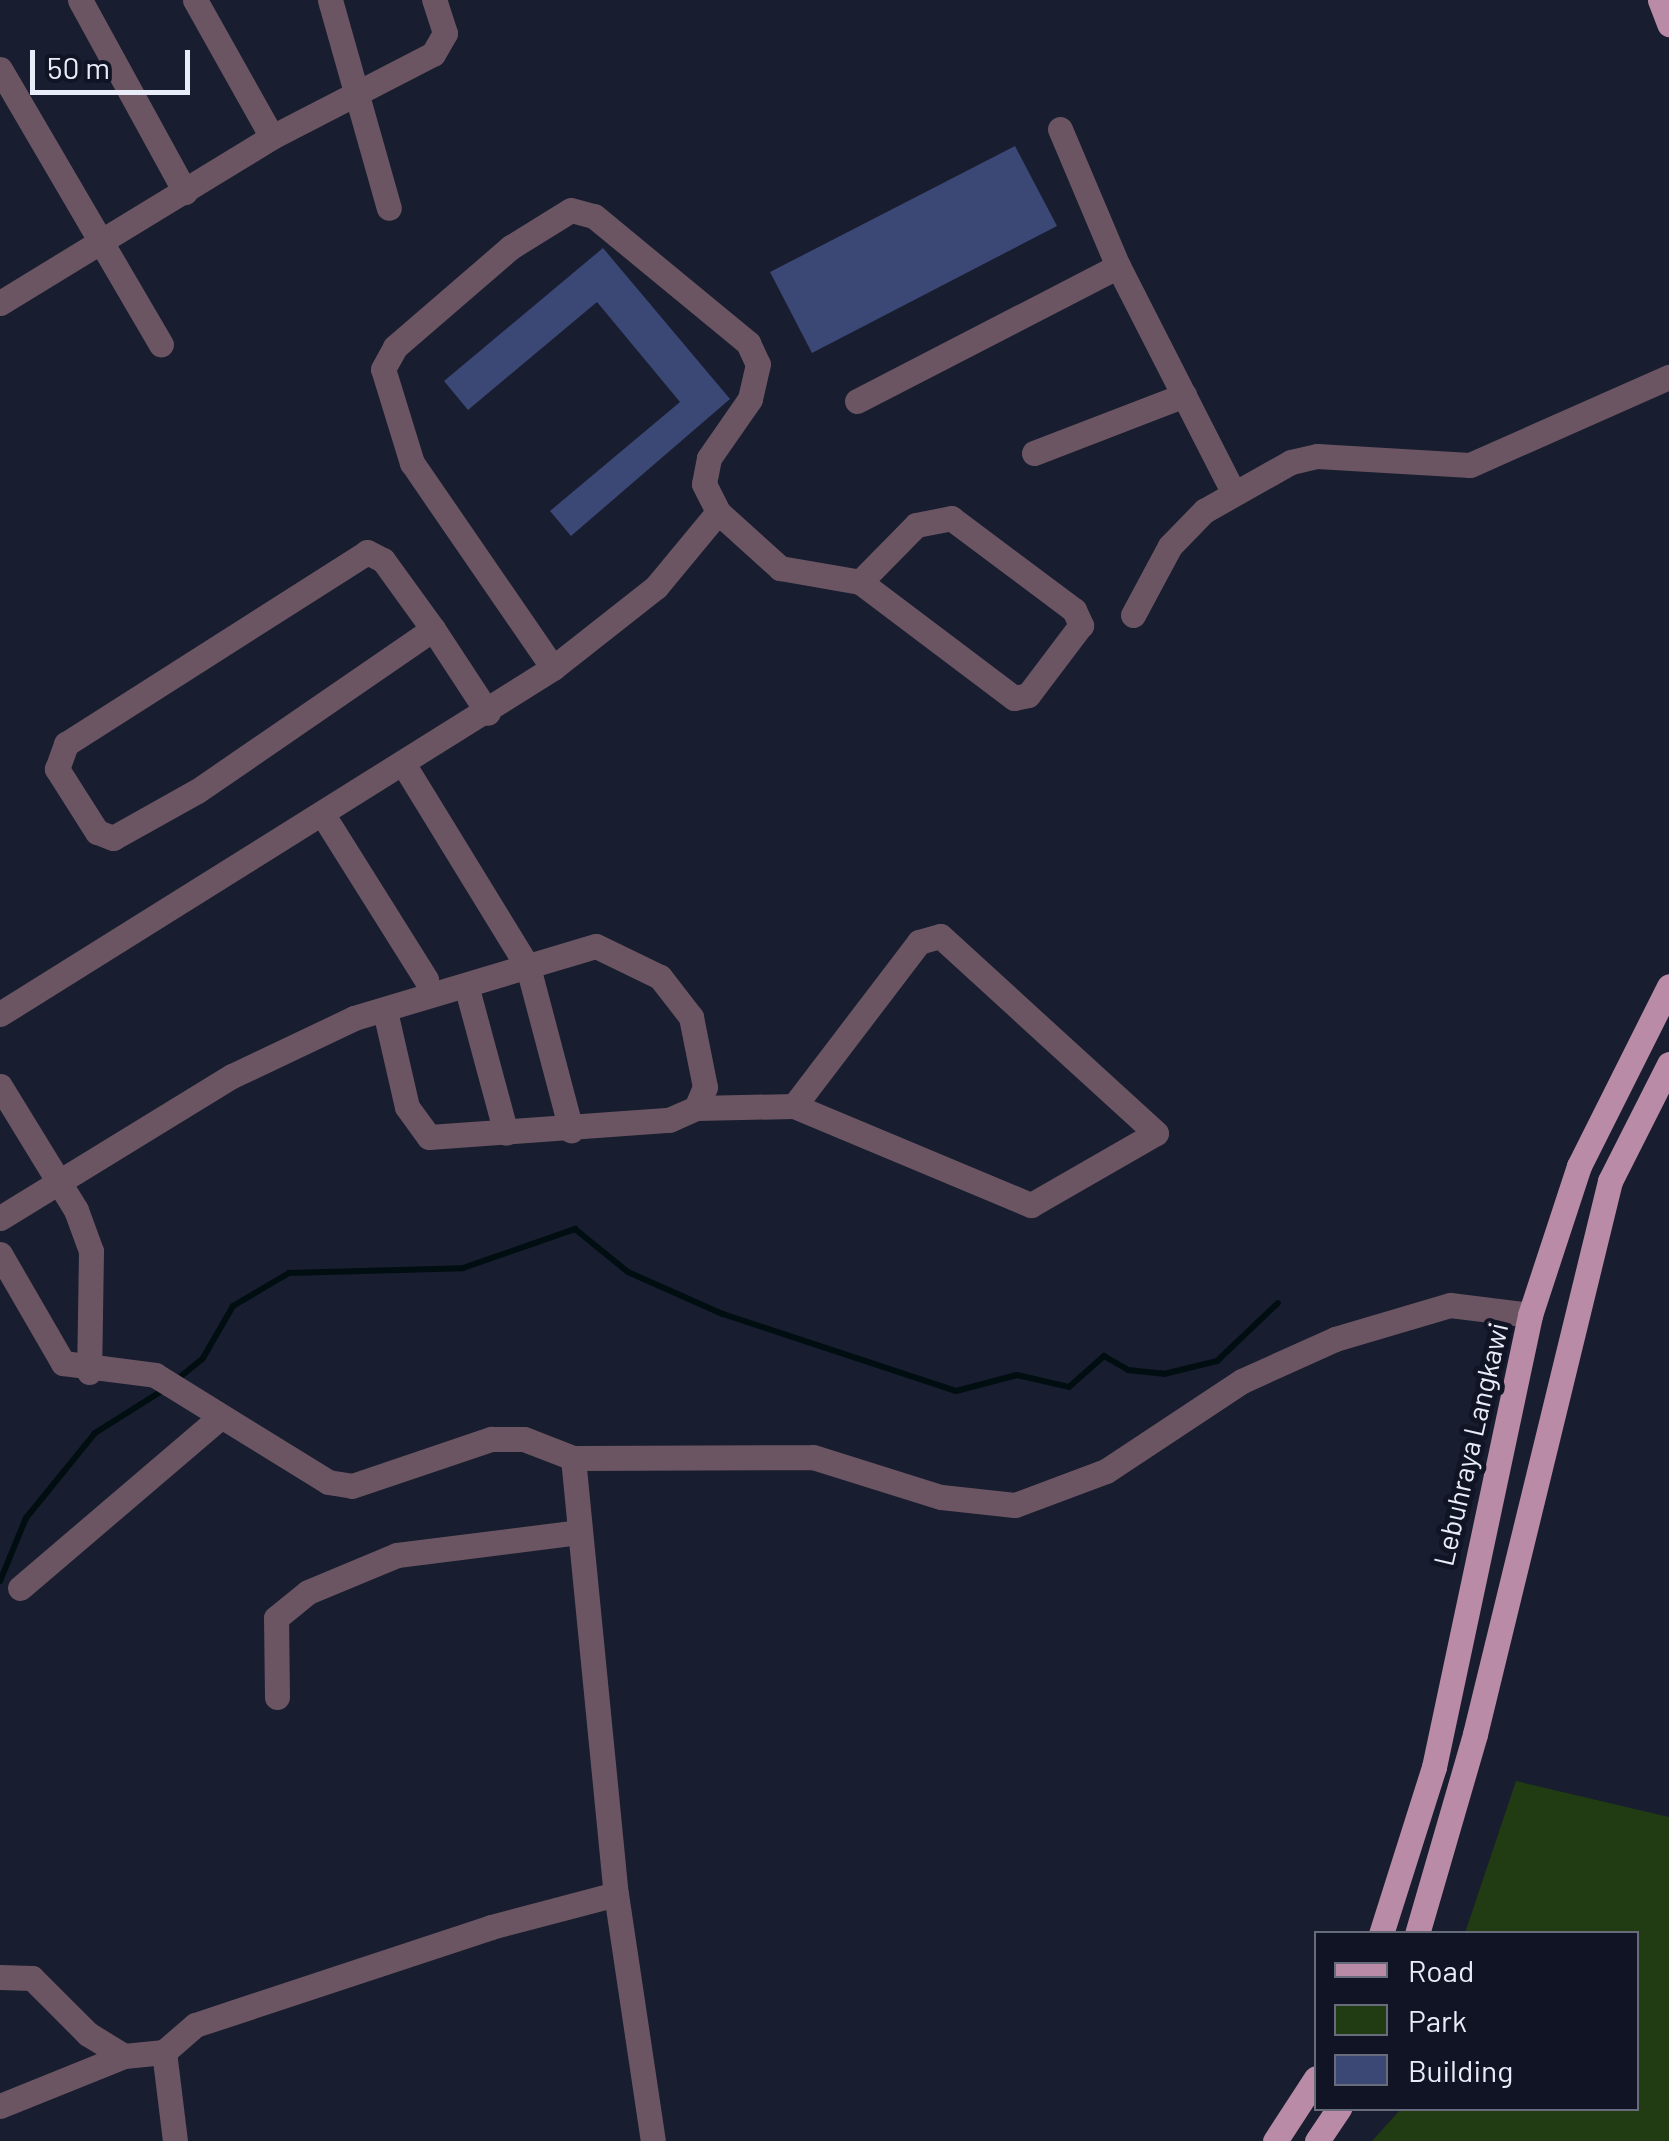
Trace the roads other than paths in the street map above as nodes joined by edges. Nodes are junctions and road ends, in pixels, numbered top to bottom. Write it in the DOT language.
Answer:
graph roads {
  1 [pos="80,0"];
  2 [pos="195,0"];
  3 [pos="330,0"];
  4 [pos="434,0"];
  5 [pos="1660,0"];
  6 [pos="1669,24"];
  7 [pos="0,68"];
  8 [pos="359,92"];
  9 [pos="1060,129"];
  10 [pos="272,137"];
  11 [pos="186,192"];
  12 [pos="389,208"];
  13 [pos="101,242"];
  14 [pos="1118,266"];
  15 [pos="0,302"];
  16 [pos="161,344"];
  17 [pos="1669,378"];
  18 [pos="1184,395"];
  19 [pos="858,401"];
  20 [pos="1034,452"];
  21 [pos="1232,490"];
  22 [pos="718,512"];
  23 [pos="860,582"];
  24 [pos="1133,615"];
  25 [pos="433,629"];
  26 [pos="553,668"];
  27 [pos="488,712"];
  28 [pos="404,765"];
  29 [pos="323,815"];
  30 [pos="528,967"];
  31 [pos="426,979"];
  32 [pos="466,985"];
  33 [pos="1669,986"];
  34 [pos="385,1011"];
  35 [pos="0,1014"];
  36 [pos="1669,1064"];
  37 [pos="0,1086"];
  38 [pos="794,1106"];
  39 [pos="696,1108"];
  40 [pos="570,1130"];
  41 [pos="506,1134"];
  42 [pos="59,1182"];
  43 [pos="0,1218"];
  44 [pos="0,1254"];
  45 [pos="10,1298"];
  46 [pos="1530,1315"];
  47 [pos="90,1372"];
  48 [pos="220,1417"];
  49 [pos="574,1458"];
  50 [pos="578,1532"];
  51 [pos="20,1588"];
  52 [pos="278,1697"];
  53 [pos="616,1894"];
  54 [pos="1382,1931"];
  55 [pos="1418,1931"];
  56 [pos="0,1977"];
  57 [pos="164,2052"];
  58 [pos="124,2056"];
  59 [pos="1314,2081"];
  60 [pos="0,2106"];
  61 [pos="1337,2111"];
  62 [pos="175,2141"];
  63 [pos="652,2141"];
  64 [pos="1276,2141"];
  65 [pos="1317,2141"];
  1 -- 11 [label="street"];
  2 -- 10 [label="street"];
  3 -- 8 [label="street"];
  4 -- 8 [label="street"];
  5 -- 6 [label="main road"];
  7 -- 13 [label="street"];
  8 -- 10 [label="street"];
  8 -- 12 [label="street"];
  9 -- 14 [label="street"];
  10 -- 11 [label="street"];
  11 -- 13 [label="street"];
  13 -- 15 [label="street"];
  13 -- 16 [label="street"];
  14 -- 18 [label="street"];
  14 -- 19 [label="street"];
  17 -- 21 [label="street"];
  18 -- 20 [label="street"];
  18 -- 21 [label="street"];
  21 -- 24 [label="street"];
  22 -- 23 [label="street"];
  22 -- 26 [label="street"];
  22 -- 26 [label="street"];
  23 -- 23 [label="street"];
  25 -- 25 [label="street"];
  25 -- 27 [label="street"];
  26 -- 27 [label="street"];
  27 -- 28 [label="street"];
  28 -- 29 [label="street"];
  28 -- 30 [label="street"];
  29 -- 31 [label="street"];
  29 -- 35 [label="street"];
  30 -- 32 [label="street"];
  30 -- 39 [label="street"];
  30 -- 40 [label="street"];
  32 -- 34 [label="street"];
  32 -- 41 [label="street"];
  33 -- 46 [label="main road, Lebuhraya Langkawi"];
  34 -- 41 [label="street"];
  34 -- 42 [label="street"];
  36 -- 55 [label="main road"];
  37 -- 42 [label="street"];
  38 -- 38 [label="street"];
  38 -- 39 [label="street"];
  39 -- 40 [label="street"];
  40 -- 41 [label="street"];
  42 -- 43 [label="street"];
  42 -- 47 [label="street"];
  44 -- 45 [label="street"];
  45 -- 47 [label="street"];
  46 -- 49 [label="street"];
  46 -- 54 [label="main road, Lebuhraya Langkawi"];
  47 -- 48 [label="street"];
  48 -- 49 [label="street"];
  48 -- 51 [label="street"];
  49 -- 50 [label="street"];
  50 -- 52 [label="street"];
  50 -- 53 [label="street"];
  53 -- 57 [label="street"];
  53 -- 63 [label="street"];
  56 -- 58 [label="street"];
  57 -- 58 [label="street"];
  57 -- 62 [label="street"];
  58 -- 60 [label="street"];
  59 -- 64 [label="main road"];
  61 -- 65 [label="main road"];
}
